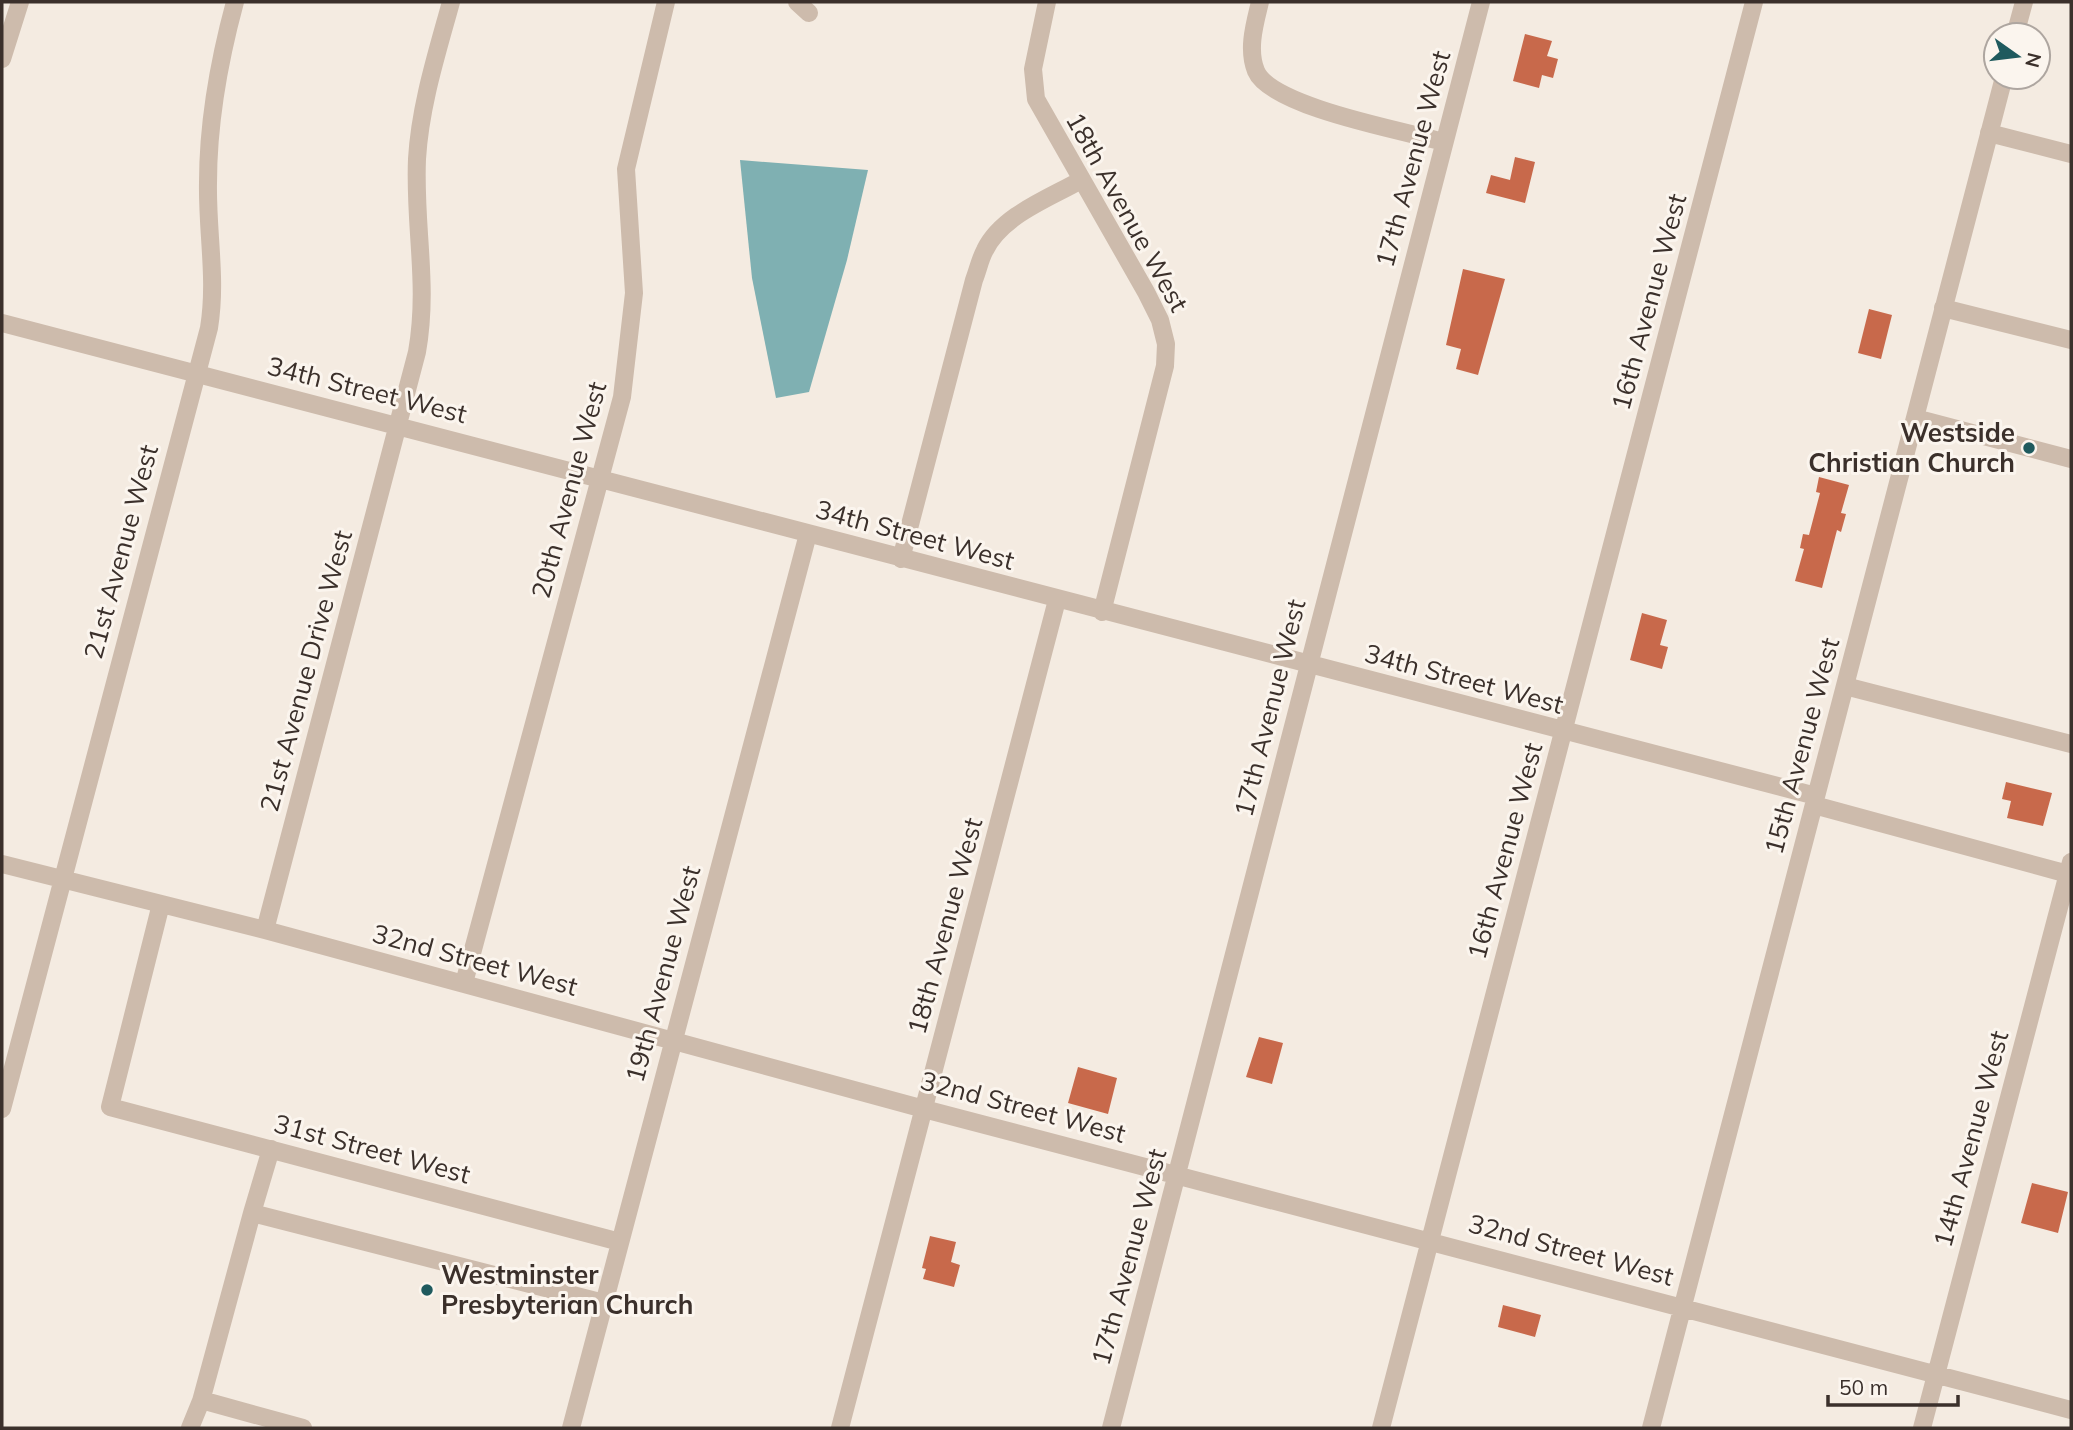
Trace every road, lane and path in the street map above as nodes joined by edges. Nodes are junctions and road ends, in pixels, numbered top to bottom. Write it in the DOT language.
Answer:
graph roads {
  1 [pos="20,2"];
  2 [pos="235,2"];
  3 [pos="451,2"];
  4 [pos="666,2"];
  5 [pos="1047,2"];
  6 [pos="1260,2"];
  7 [pos="1481,2"];
  8 [pos="1754,2"];
  9 [pos="2024,2"];
  10 [pos="2019,21"];
  11 [pos="2,59"];
  12 [pos="2000,91"];
  13 [pos="1989,132"];
  14 [pos="1444,142"];
  15 [pos="2071,154"];
  16 [pos="1081,180"];
  17 [pos="1943,308"];
  18 [pos="2,323"];
  19 [pos="2071,340"];
  20 [pos="195,373"];
  21 [pos="1914,418"];
  22 [pos="398,425"];
  23 [pos="2071,459"];
  24 [pos="600,478"];
  25 [pos="808,534"];
  26 [pos="901,559"];
  27 [pos="1057,600"];
  28 [pos="1102,612"];
  29 [pos="1308,665"];
  30 [pos="1845,686"];
  31 [pos="1564,732"];
  32 [pos="2071,744"];
  33 [pos="1815,800"];
  34 [pos="2,864"];
  35 [pos="2070,868"];
  36 [pos="60,880"];
  37 [pos="160,905"];
  38 [pos="265,930"];
  39 [pos="464,984"];
  40 [pos="673,1041"];
  41 [pos="2,1108"];
  42 [pos="924,1109"];
  43 [pos="271,1149"];
  44 [pos="1178,1174"];
  45 [pos="252,1213"];
  46 [pos="1429,1240"];
  47 [pos="620,1242"];
  48 [pos="604,1303"];
  49 [pos="1683,1307"];
  50 [pos="1937,1374"];
  51 [pos="201,1401"];
  52 [pos="2071,1410"];
  53 [pos="190,1428"];
  54 [pos="303,1428"];
  55 [pos="571,1428"];
  56 [pos="840,1428"];
  57 [pos="1111,1428"];
  58 [pos="1381,1428"];
  59 [pos="1651,1428"];
  60 [pos="1922,1428"];
  1 -- 11 [label="street"];
  2 -- 20 [label="street, 21st Avenue West"];
  3 -- 22 [label="street, 21st Avenue Drive West"];
  4 -- 24 [label="street, 20th Avenue West"];
  5 -- 16 [label="street, 18th Avenue West"];
  6 -- 14 [label="street"];
  7 -- 14 [label="street, 17th Avenue West"];
  8 -- 31 [label="street, 16th Avenue West"];
  9 -- 10 [label="street"];
  12 -- 13 [label="street, 15th Avenue West"];
  13 -- 15 [label="street"];
  13 -- 17 [label="street, 15th Avenue West"];
  14 -- 29 [label="street, 17th Avenue West"];
  16 -- 26 [label="street"];
  16 -- 28 [label="street, 18th Avenue West"];
  17 -- 19 [label="street"];
  17 -- 21 [label="street, 15th Avenue West"];
  18 -- 20 [label="street, 34th Street West"];
  20 -- 22 [label="street, 34th Street West"];
  20 -- 36 [label="street, 21st Avenue West"];
  21 -- 23 [label="street"];
  21 -- 30 [label="street, 15th Avenue West"];
  22 -- 24 [label="street, 34th Street West"];
  22 -- 38 [label="street, 21st Avenue Drive West"];
  24 -- 25 [label="street, 34th Street West"];
  24 -- 39 [label="street, 20th Avenue West"];
  25 -- 26 [label="street, 34th Street West"];
  25 -- 40 [label="street, 19th Avenue West"];
  26 -- 27 [label="street, 34th Street West"];
  27 -- 28 [label="street, 34th Street West"];
  27 -- 42 [label="street, 18th Avenue West"];
  28 -- 29 [label="street, 34th Street West"];
  29 -- 31 [label="street, 34th Street West"];
  29 -- 44 [label="street, 17th Avenue West"];
  30 -- 32 [label="street"];
  30 -- 33 [label="street, 15th Avenue West"];
  31 -- 33 [label="street, 34th Street West"];
  31 -- 46 [label="street, 16th Avenue West"];
  33 -- 35 [label="street, 34th Street West"];
  33 -- 49 [label="street, 15th Avenue West"];
  34 -- 36 [label="street, 32nd Street West"];
  35 -- 50 [label="street, 14th Avenue West"];
  36 -- 37 [label="street, 32nd Street West"];
  36 -- 41 [label="street, 21st Avenue West"];
  37 -- 38 [label="street, 32nd Street West"];
  37 -- 43 [label="street, 31st Street West"];
  38 -- 39 [label="street, 32nd Street West"];
  39 -- 40 [label="street, 32nd Street West"];
  40 -- 42 [label="street, 32nd Street West"];
  40 -- 47 [label="street, 19th Avenue West"];
  42 -- 44 [label="street, 32nd Street West"];
  42 -- 56 [label="street, 18th Avenue West"];
  43 -- 45 [label="street"];
  43 -- 47 [label="street, 31st Street West"];
  44 -- 46 [label="street, 32nd Street West"];
  44 -- 57 [label="street, 17th Avenue West"];
  45 -- 48 [label="street"];
  45 -- 51 [label="street"];
  46 -- 49 [label="street, 32nd Street West"];
  46 -- 58 [label="street, 16th Avenue West"];
  47 -- 48 [label="street, 19th Avenue West"];
  48 -- 55 [label="street, 19th Avenue West"];
  49 -- 50 [label="street, 32nd Street West"];
  49 -- 59 [label="street, 15th Avenue West"];
  50 -- 52 [label="street, 32nd Street West"];
  50 -- 60 [label="street, 14th Avenue West"];
  51 -- 53 [label="street"];
  51 -- 54 [label="street"];
}
